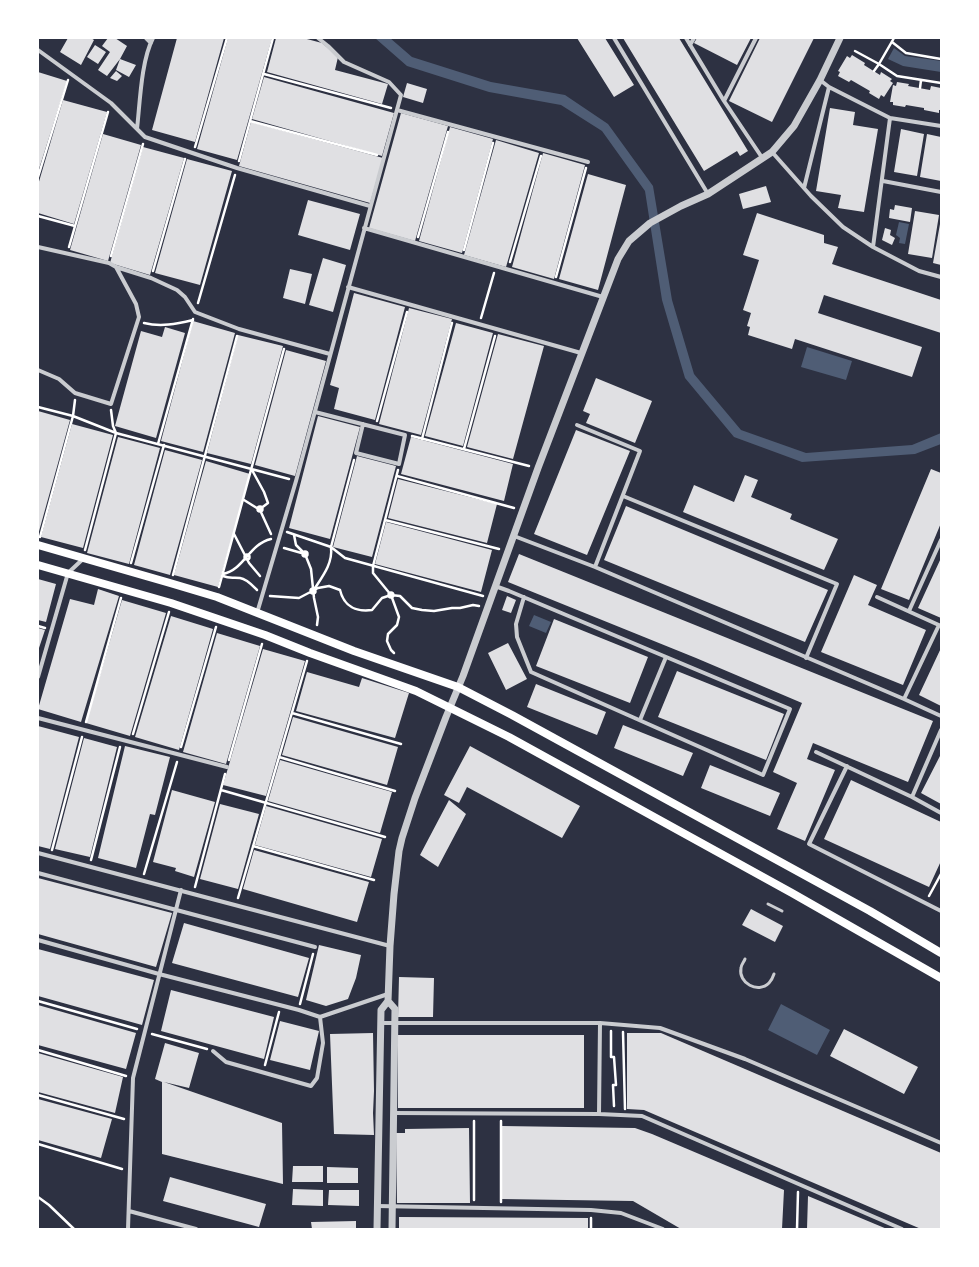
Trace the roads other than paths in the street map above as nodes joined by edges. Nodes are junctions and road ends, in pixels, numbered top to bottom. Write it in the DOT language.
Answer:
graph roads {
  1 [pos="146,38"];
  2 [pos="153,38"];
  3 [pos="318,38"];
  4 [pos="614,38"];
  5 [pos="686,38"];
  6 [pos="694,38"];
  7 [pos="756,38"];
  8 [pos="840,38"];
  9 [pos="151,43"];
  10 [pos="690,45"];
  11 [pos="38,50"];
  12 [pos="820,80"];
  13 [pos="829,87"];
  14 [pos="724,101"];
  15 [pos="397,110"];
  16 [pos="890,118"];
  17 [pos="941,126"];
  18 [pos="137,129"];
  19 [pos="772,152"];
  20 [pos="763,159"];
  21 [pos="588,162"];
  22 [pos="883,181"];
  23 [pos="804,188"];
  24 [pos="941,192"];
  25 [pos="708,194"];
  26 [pos="370,206"];
  27 [pos="364,228"];
  28 [pos="38,247"];
  29 [pos="873,247"];
  30 [pos="116,267"];
  31 [pos="941,277"];
  32 [pos="348,287"];
  33 [pos="603,297"];
  34 [pos="581,353"];
  35 [pos="330,354"];
  36 [pos="38,370"];
  37 [pos="315,412"];
  38 [pos="363,424"];
  39 [pos="577,425"];
  40 [pos="623,496"];
  41 [pos="514,536"];
  42 [pos="941,540"];
  43 [pos="39,541"];
  44 [pos="83,558"];
  45 [pos="38,565"];
  46 [pos="595,567"];
  47 [pos="68,574"];
  48 [pos="495,586"];
  49 [pos="524,597"];
  50 [pos="877,597"];
  51 [pos="909,611"];
  52 [pos="257,613"];
  53 [pos="940,625"];
  54 [pos="666,657"];
  55 [pos="806,658"];
  56 [pos="38,677"];
  57 [pos="458,688"];
  58 [pos="904,699"];
  59 [pos="450,707"];
  60 [pos="941,716"];
  61 [pos="38,718"];
  62 [pos="640,720"];
  63 [pos="941,730"];
  64 [pos="816,752"];
  65 [pos="847,766"];
  66 [pos="227,767"];
  67 [pos="912,797"];
  68 [pos="941,813"];
  69 [pos="38,853"];
  70 [pos="38,873"];
  71 [pos="181,890"];
  72 [pos="768,904"];
  73 [pos="176,910"];
  74 [pos="782,911"];
  75 [pos="941,911"];
  76 [pos="38,940"];
  77 [pos="390,946"];
  78 [pos="315,947"];
  79 [pos="941,953"];
  80 [pos="745,959"];
  81 [pos="159,974"];
  82 [pos="774,974"];
  83 [pos="941,978"];
  84 [pos="388,997"];
  85 [pos="320,1017"];
  86 [pos="381,1023"];
  87 [pos="394,1023"];
  88 [pos="600,1023"];
  89 [pos="213,1051"];
  90 [pos="393,1113"];
  91 [pos="599,1114"];
  92 [pos="941,1143"];
  93 [pos="377,1206"];
  94 [pos="391,1206"];
  95 [pos="129,1211"];
  96 [pos="128,1229"];
  97 [pos="196,1229"];
  98 [pos="377,1229"];
  99 [pos="392,1229"];
  100 [pos="662,1229"];
  101 [pos="902,1229"];
  1 -- 9 [label="street"];
  2 -- 9 [label="street"];
  3 -- 15 [label="street"];
  4 -- 25 [label="street"];
  5 -- 10 [label="street"];
  6 -- 10 [label="street"];
  7 -- 14 [label="street"];
  8 -- 12 [label="street"];
  9 -- 18 [label="street"];
  10 -- 14 [label="street"];
  11 -- 18 [label="street"];
  12 -- 13 [label="street"];
  12 -- 19 [label="street"];
  13 -- 16 [label="street"];
  13 -- 23 [label="street"];
  14 -- 20 [label="street"];
  15 -- 21 [label="street"];
  15 -- 26 [label="street"];
  16 -- 17 [label="street"];
  16 -- 22 [label="street"];
  18 -- 26 [label="street"];
  19 -- 20 [label="street"];
  19 -- 23 [label="street"];
  20 -- 25 [label="street"];
  22 -- 24 [label="street"];
  22 -- 29 [label="street"];
  23 -- 29 [label="street"];
  25 -- 33 [label="street"];
  26 -- 27 [label="street"];
  27 -- 32 [label="street"];
  27 -- 33 [label="street"];
  28 -- 30 [label="street"];
  29 -- 31 [label="street"];
  30 -- 35 [label="street"];
  30 -- 36 [label="street"];
  32 -- 34 [label="street"];
  32 -- 35 [label="street"];
  33 -- 34 [label="street"];
  34 -- 41 [label="street"];
  35 -- 37 [label="street"];
  37 -- 38 [label="street"];
  37 -- 52 [label="street"];
  38 -- 38 [label="street"];
  39 -- 40 [label="street"];
  40 -- 46 [label="street"];
  40 -- 55 [label="street"];
  41 -- 46 [label="street"];
  41 -- 48 [label="street"];
  42 -- 51 [label="street"];
  43 -- 44 [label="main road"];
  44 -- 47 [label="street"];
  44 -- 52 [label="main road"];
  45 -- 47 [label="main road"];
  46 -- 55 [label="street"];
  47 -- 56 [label="street"];
  47 -- 59 [label="main road"];
  48 -- 49 [label="street"];
  48 -- 57 [label="street"];
  49 -- 54 [label="street"];
  49 -- 62 [label="street"];
  50 -- 51 [label="street"];
  51 -- 53 [label="street"];
  52 -- 57 [label="main road"];
  53 -- 58 [label="street"];
  54 -- 62 [label="street"];
  54 -- 62 [label="street"];
  55 -- 58 [label="street"];
  57 -- 59 [label="street"];
  57 -- 79 [label="main road"];
  58 -- 60 [label="street"];
  59 -- 77 [label="street"];
  59 -- 83 [label="main road"];
  61 -- 66 [label="street"];
  63 -- 67 [label="street"];
  64 -- 65 [label="street"];
  65 -- 67 [label="street"];
  65 -- 75 [label="street"];
  67 -- 68 [label="street"];
  69 -- 71 [label="street"];
  70 -- 73 [label="street"];
  71 -- 73 [label="street"];
  71 -- 77 [label="street"];
  72 -- 74 [label="lane"];
  73 -- 78 [label="street"];
  73 -- 81 [label="street"];
  76 -- 81 [label="street"];
  77 -- 84 [label="street"];
  80 -- 82 [label="lane"];
  81 -- 85 [label="street"];
  81 -- 95 [label="street"];
  84 -- 85 [label="street"];
  84 -- 86 [label="street"];
  84 -- 87 [label="street"];
  85 -- 89 [label="street"];
  86 -- 87 [label="street"];
  86 -- 93 [label="street"];
  87 -- 88 [label="street"];
  87 -- 90 [label="street"];
  88 -- 91 [label="street"];
  88 -- 92 [label="street"];
  90 -- 91 [label="street"];
  90 -- 94 [label="street"];
  91 -- 101 [label="street"];
  93 -- 94 [label="street"];
  93 -- 98 [label="street"];
  94 -- 99 [label="street"];
  94 -- 100 [label="street"];
  95 -- 96 [label="street"];
  95 -- 97 [label="street"];
}
